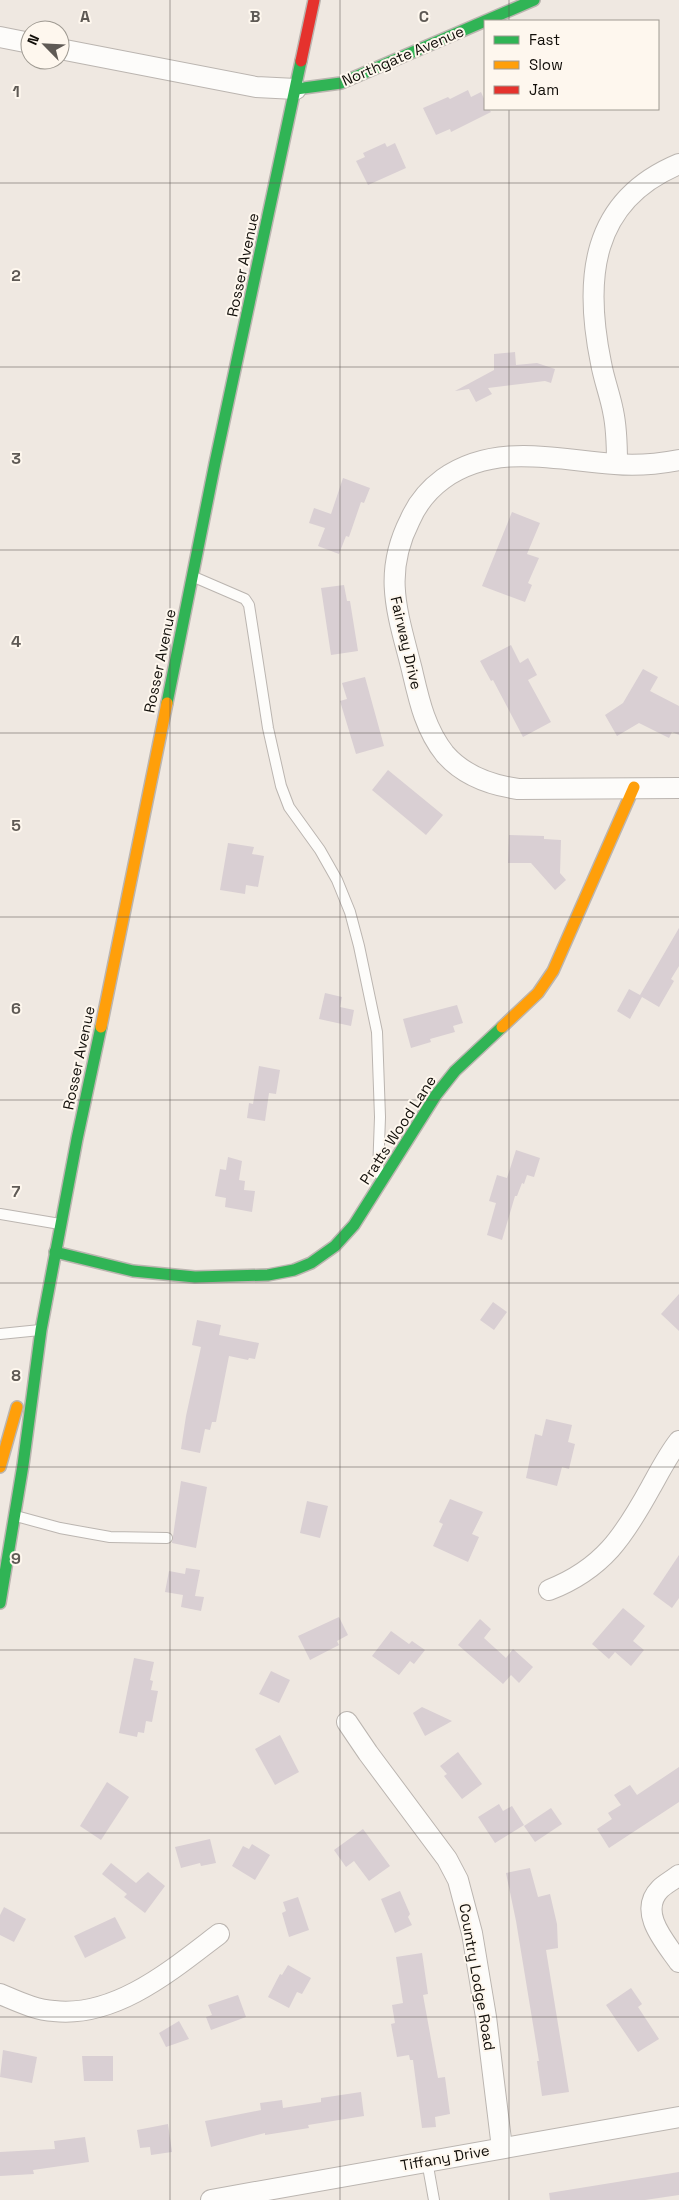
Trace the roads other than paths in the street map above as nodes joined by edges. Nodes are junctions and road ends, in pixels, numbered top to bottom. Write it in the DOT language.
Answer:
graph roads {
  1 [pos="314,0"];
  2 [pos="524,2"];
  3 [pos="0,37"];
  4 [pos="20,41"];
  5 [pos="70,50"];
  6 [pos="296,89"];
  7 [pos="679,164"];
  8 [pos="679,460"];
  9 [pos="617,464"];
  10 [pos="192,577"];
  11 [pos="634,787"];
  12 [pos="679,788"];
  13 [pos="377,1189"];
  14 [pos="0,1214"];
  15 [pos="61,1224"];
  16 [pos="55,1252"];
  17 [pos="41,1330"];
  18 [pos="0,1334"];
  19 [pos="679,1441"];
  20 [pos="0,1467"];
  21 [pos="15,1515"];
  22 [pos="167,1538"];
  23 [pos="550,1590"];
  24 [pos="0,1603"];
  25 [pos="348,1722"];
  26 [pos="679,1876"];
  27 [pos="219,1934"];
  28 [pos="679,1962"];
  29 [pos="0,1994"];
  30 [pos="679,2117"];
  31 [pos="502,2148"];
  32 [pos="427,2161"];
  33 [pos="267,2195"];
  34 [pos="211,2200"];
  35 [pos="434,2200"];
  1 -- 6 [label="main road, Rosser Avenue"];
  2 -- 6 [label="main road, Northgate Avenue"];
  3 -- 4 [label="street"];
  5 -- 6 [label="street, Northgate Avenue"];
  6 -- 10 [label="main road, Rosser Avenue"];
  7 -- 9 [label="street"];
  8 -- 9 [label="street, Fairway Drive"];
  9 -- 11 [label="street, Fairway Drive"];
  10 -- 13 [label="lane"];
  10 -- 15 [label="main road, Rosser Avenue"];
  11 -- 12 [label="street, Fairway Drive"];
  11 -- 13 [label="main road, Pratts Wood Lane"];
  13 -- 16 [label="main road, Pratts Wood Lane"];
  14 -- 15 [label="lane"];
  15 -- 16 [label="main road, Rosser Avenue"];
  16 -- 17 [label="main road, Rosser Avenue"];
  17 -- 18 [label="lane"];
  17 -- 20 [label="main road, Rosser Avenue"];
  17 -- 21 [label="main road, Rosser Avenue"];
  19 -- 23 [label="street"];
  21 -- 22 [label="lane"];
  21 -- 24 [label="main road, Rosser Avenue"];
  25 -- 31 [label="street, Country Lodge Road"];
  26 -- 28 [label="street"];
  27 -- 29 [label="street"];
  30 -- 31 [label="street, Tiffany Drive"];
  31 -- 32 [label="street, Tiffany Drive"];
  32 -- 33 [label="street, Tiffany Drive"];
  32 -- 35 [label="lane"];
  33 -- 34 [label="street, Tiffany Drive"];
}
